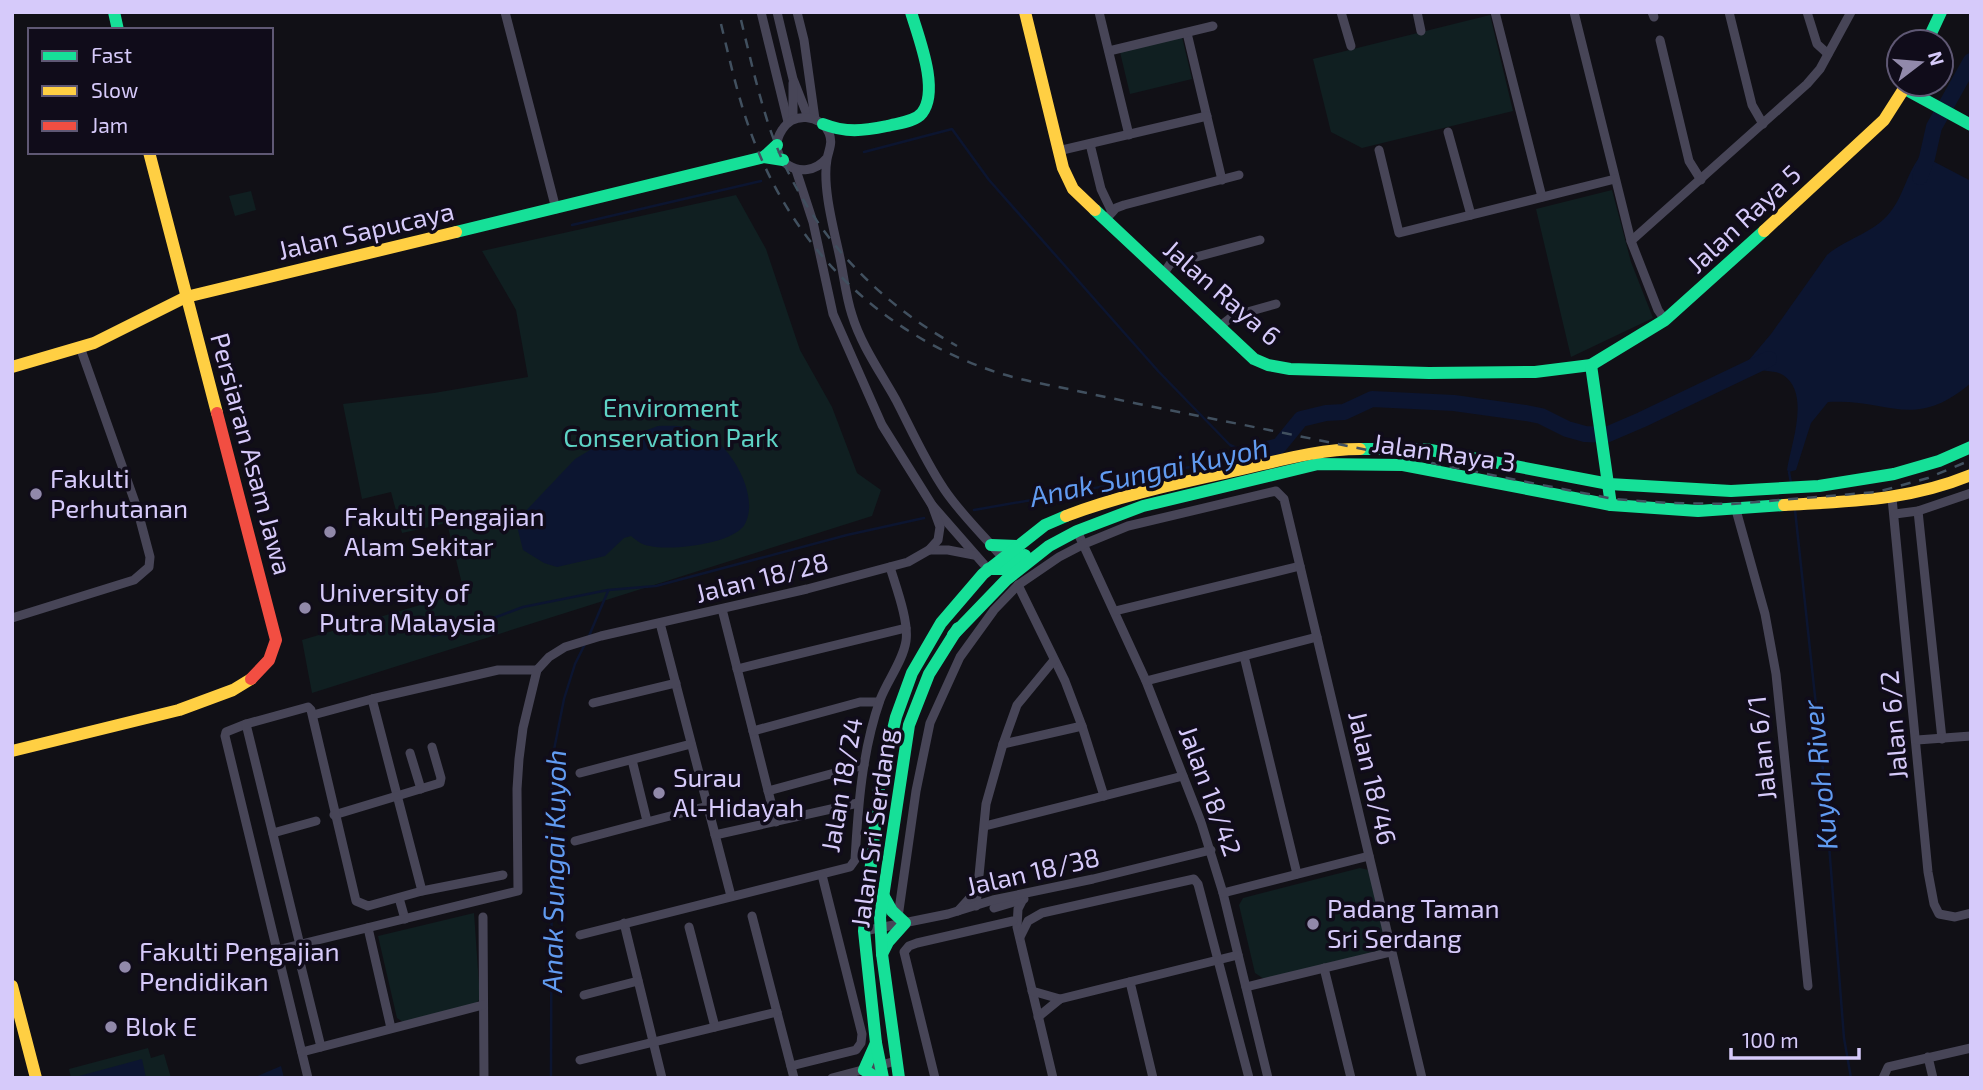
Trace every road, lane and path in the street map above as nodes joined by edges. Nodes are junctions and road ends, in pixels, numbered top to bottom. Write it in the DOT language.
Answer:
graph roads {
  1 [pos="505,12"];
  2 [pos="761,12"];
  3 [pos="777,12"];
  4 [pos="797,12"];
  5 [pos="911,12"];
  6 [pos="1025,12"];
  7 [pos="1099,12"];
  8 [pos="1341,12"];
  9 [pos="1417,12"];
  10 [pos="1494,12"];
  11 [pos="1574,12"];
  12 [pos="1729,12"];
  13 [pos="1807,12"];
  14 [pos="1851,12"];
  15 [pos="1941,12"];
  16 [pos="1213,26"];
  17 [pos="1934,28"];
  18 [pos="1421,31"];
  19 [pos="1187,33"];
  20 [pos="1660,40"];
  21 [pos="1351,46"];
  22 [pos="1109,51"];
  23 [pos="1828,54"];
  24 [pos="793,79"];
  25 [pos="1899,98"];
  26 [pos="1924,98"];
  27 [pos="1207,116"];
  28 [pos="815,120"];
  29 [pos="791,121"];
  30 [pos="1763,124"];
  31 [pos="1971,125"];
  32 [pos="1448,132"];
  33 [pos="1129,135"];
  34 [pos="1090,144"];
  35 [pos="777,145"];
  36 [pos="1380,150"];
  37 [pos="1058,151"];
  38 [pos="150,154"];
  39 [pos="764,157"];
  40 [pos="827,158"];
  41 [pos="783,160"];
  42 [pos="796,170"];
  43 [pos="1239,175"];
  44 [pos="1615,179"];
  45 [pos="1222,180"];
  46 [pos="1700,180"];
  47 [pos="1542,197"];
  48 [pos="556,209"];
  49 [pos="1471,215"];
  50 [pos="1109,216"];
  51 [pos="1261,240"];
  52 [pos="1632,242"];
  53 [pos="1164,273"];
  54 [pos="186,297"];
  55 [pos="1276,304"];
  56 [pos="157,312"];
  57 [pos="191,320"];
  58 [pos="1665,320"];
  59 [pos="1219,327"];
  60 [pos="80,347"];
  61 [pos="1591,365"];
  62 [pos="12,367"];
  63 [pos="1971,447"];
  64 [pos="1605,459"];
  65 [pos="1939,461"];
  66 [pos="1971,475"];
  67 [pos="1572,478"];
  68 [pos="1609,484"];
  69 [pos="1971,494"];
  70 [pos="1892,498"];
  71 [pos="932,505"];
  72 [pos="1611,505"];
  73 [pos="1736,510"];
  74 [pos="1918,511"];
  75 [pos="1895,514"];
  76 [pos="1091,524"];
  77 [pos="1077,531"];
  78 [pos="1084,544"];
  79 [pos="991,545"];
  80 [pos="1017,546"];
  81 [pos="929,550"];
  82 [pos="974,555"];
  83 [pos="1300,566"];
  84 [pos="890,567"];
  85 [pos="994,567"];
  86 [pos="1018,585"];
  87 [pos="722,609"];
  88 [pos="1115,611"];
  89 [pos="12,618"];
  90 [pos="660,623"];
  91 [pos="906,628"];
  92 [pos="953,635"];
  93 [pos="1317,637"];
  94 [pos="1244,656"];
  95 [pos="1054,660"];
  96 [pos="737,669"];
  97 [pos="537,670"];
  98 [pos="1146,681"];
  99 [pos="676,683"];
  100 [pos="372,699"];
  101 [pos="879,702"];
  102 [pos="593,703"];
  103 [pos="312,712"];
  104 [pos="246,724"];
  105 [pos="1083,726"];
  106 [pos="753,731"];
  107 [pos="1971,736"];
  108 [pos="1942,739"];
  109 [pos="1917,740"];
  110 [pos="691,744"];
  111 [pos="1003,744"];
  112 [pos="432,747"];
  113 [pos="12,751"];
  114 [pos="410,753"];
  115 [pos="632,760"];
  116 [pos="864,765"];
  117 [pos="580,773"];
  118 [pos="1183,776"];
  119 [pos="421,789"];
  120 [pos="768,792"];
  121 [pos="1104,796"];
  122 [pos="397,797"];
  123 [pos="858,803"];
  124 [pos="708,806"];
  125 [pos="334,815"];
  126 [pos="316,821"];
  127 [pos="648,821"];
  128 [pos="776,822"];
  129 [pos="985,826"];
  130 [pos="272,833"];
  131 [pos="715,835"];
  132 [pos="575,841"];
  133 [pos="1211,850"];
  134 [pos="1368,856"];
  135 [pos="1297,874"];
  136 [pos="503,875"];
  137 [pos="822,875"];
  138 [pos="978,888"];
  139 [pos="422,891"];
  140 [pos="1037,891"];
  141 [pos="1223,893"];
  142 [pos="883,895"];
  143 [pos="731,896"];
  144 [pos="399,898"];
  145 [pos="1002,898"];
  146 [pos="1023,899"];
  147 [pos="985,906"];
  148 [pos="958,911"];
  149 [pos="1971,913"];
  150 [pos="752,916"];
  151 [pos="483,917"];
  152 [pos="405,919"];
  153 [pos="902,920"];
  154 [pos="624,923"];
  155 [pos="689,927"];
  156 [pos="368,928"];
  157 [pos="1017,928"];
  158 [pos="880,929"];
  159 [pos="864,931"];
  160 [pos="580,935"];
  161 [pos="298,945"];
  162 [pos="277,950"];
  163 [pos="1391,952"];
  164 [pos="882,954"];
  165 [pos="1238,955"];
  166 [pos="1218,960"];
  167 [pos="1324,968"];
  168 [pos="638,981"];
  169 [pos="1130,982"];
  170 [pos="12,986"];
  171 [pos="1808,986"];
  172 [pos="1247,987"];
  173 [pos="1032,991"];
  174 [pos="583,995"];
  175 [pos="1060,999"];
  176 [pos="483,1005"];
  177 [pos="777,1012"];
  178 [pos="1038,1017"];
  179 [pos="715,1027"];
  180 [pos="391,1028"];
  181 [pos="654,1043"];
  182 [pos="876,1043"];
  183 [pos="321,1047"];
  184 [pos="1971,1048"];
  185 [pos="302,1052"];
  186 [pos="1928,1057"];
  187 [pos="580,1060"];
  188 [pos="896,1061"];
  189 [pos="791,1066"];
  190 [pos="864,1070"];
  191 [pos="881,1074"];
  192 [pos="36,1078"];
  193 [pos="308,1078"];
  194 [pos="484,1078"];
  195 [pos="662,1078"];
  196 [pos="793,1078"];
  197 [pos="832,1078"];
  198 [pos="899,1078"];
  199 [pos="935,1078"];
  200 [pos="1053,1078"];
  201 [pos="1153,1078"];
  202 [pos="1249,1078"];
  203 [pos="1268,1078"];
  204 [pos="1351,1078"];
  205 [pos="1423,1078"];
  206 [pos="1883,1078"];
  207 [pos="1933,1078"];
  1 -- 48 [label="street"];
  2 -- 29 [label="street"];
  3 -- 24 [label="street"];
  4 -- 28 [label="street"];
  5 -- 28 [label="street"];
  6 -- 37 [label="street, Jalan Raya 6"];
  7 -- 22 [label="street"];
  8 -- 21 [label="street"];
  9 -- 18 [label="street"];
  10 -- 47 [label="street"];
  11 -- 44 [label="street"];
  12 -- 30 [label="street"];
  13 -- 23 [label="street"];
  14 -- 23 [label="street"];
  15 -- 17 [label="street"];
  16 -- 19 [label="street"];
  19 -- 22 [label="street"];
  19 -- 27 [label="street"];
  20 -- 46 [label="street"];
  22 -- 33 [label="street"];
  23 -- 30 [label="street"];
  24 -- 28 [label="street"];
  24 -- 29 [label="street"];
  25 -- 58 [label="street, Jalan Raya 5"];
  26 -- 31 [label="street"];
  27 -- 33 [label="street"];
  27 -- 45 [label="street"];
  28 -- 29 [label="street"];
  28 -- 40 [label="street"];
  29 -- 35 [label="street"];
  30 -- 46 [label="street"];
  32 -- 49 [label="street"];
  33 -- 34 [label="street"];
  34 -- 37 [label="street"];
  34 -- 50 [label="street"];
  35 -- 39 [label="street"];
  35 -- 41 [label="street"];
  36 -- 49 [label="street"];
  37 -- 50 [label="street, Jalan Raya 6"];
  38 -- 54 [label="street, Persiaran Asam Jawa"];
  39 -- 41 [label="street"];
  39 -- 48 [label="street, Jalan Sapucaya"];
  40 -- 42 [label="street"];
  40 -- 79 [label="street"];
  41 -- 42 [label="street"];
  42 -- 71 [label="street"];
  43 -- 45 [label="street"];
  44 -- 47 [label="street"];
  44 -- 52 [label="street"];
  45 -- 50 [label="street"];
  46 -- 52 [label="street"];
  47 -- 49 [label="street"];
  48 -- 54 [label="street, Jalan Sapucaya"];
  50 -- 53 [label="street, Jalan Raya 6"];
  51 -- 53 [label="street"];
  52 -- 58 [label="street"];
  53 -- 59 [label="street, Jalan Raya 6"];
  54 -- 56 [label="street, Jalan Sapucaya"];
  54 -- 57 [label="street, Persiaran Asam Jawa"];
  55 -- 59 [label="street"];
  56 -- 57 [label="street"];
  56 -- 60 [label="street, Jalan Sapucaya"];
  57 -- 113 [label="street, Persiaran Asam Jawa"];
  58 -- 61 [label="street, Jalan Raya 5"];
  59 -- 61 [label="street, Jalan Raya 6"];
  60 -- 62 [label="street, Jalan Sapucaya"];
  60 -- 89 [label="street"];
  61 -- 64 [label="street"];
  63 -- 65 [label="street, Jalan Raya 3"];
  64 -- 67 [label="street"];
  64 -- 68 [label="street"];
  65 -- 68 [label="street, Jalan Raya 3"];
  65 -- 70 [label="street"];
  66 -- 70 [label="street, Jalan Raya 3"];
  67 -- 68 [label="street, Jalan Raya 3"];
  67 -- 80 [label="street, Jalan Raya 3"];
  68 -- 72 [label="street"];
  69 -- 74 [label="street"];
  70 -- 73 [label="street, Jalan Raya 3"];
  70 -- 75 [label="street, Jalan 6/2"];
  71 -- 81 [label="street"];
  71 -- 82 [label="street"];
  72 -- 73 [label="street, Jalan Raya 3"];
  72 -- 76 [label="street, Jalan Raya 3"];
  73 -- 171 [label="street, Jalan 6/1"];
  74 -- 75 [label="street"];
  74 -- 108 [label="street"];
  75 -- 109 [label="street, Jalan 6/2"];
  76 -- 77 [label="street, Jalan Raya 3"];
  76 -- 85 [label="street"];
  77 -- 78 [label="street, Jalan 18/42"];
  77 -- 92 [label="street, Jalan Raya 3"];
  78 -- 83 [label="street, Jalan 18/46"];
  78 -- 86 [label="street"];
  78 -- 88 [label="street, Jalan 18/42"];
  79 -- 80 [label="street"];
  79 -- 85 [label="street"];
  80 -- 85 [label="street, Jalan Raya 3"];
  81 -- 82 [label="street"];
  81 -- 84 [label="street, Jalan 18/28"];
  82 -- 85 [label="street"];
  83 -- 88 [label="street"];
  83 -- 93 [label="street, Jalan 18/46"];
  84 -- 87 [label="street, Jalan 18/28"];
  84 -- 91 [label="street, Jalan 18/24"];
  85 -- 92 [label="street"];
  85 -- 159 [label="street, Jalan Sri Serdang"];
  86 -- 95 [label="street"];
  86 -- 153 [label="street"];
  87 -- 90 [label="street, Jalan 18/28"];
  87 -- 96 [label="street"];
  88 -- 98 [label="street, Jalan 18/42"];
  90 -- 97 [label="street, Jalan 18/28"];
  90 -- 99 [label="street"];
  91 -- 96 [label="street"];
  91 -- 101 [label="street, Jalan 18/24"];
  92 -- 142 [label="street, Jalan Sri Serdang"];
  93 -- 94 [label="street"];
  93 -- 134 [label="street, Jalan 18/46"];
  94 -- 98 [label="street"];
  94 -- 135 [label="street"];
  95 -- 105 [label="street"];
  95 -- 111 [label="street"];
  96 -- 106 [label="street"];
  97 -- 100 [label="street"];
  97 -- 152 [label="street"];
  98 -- 118 [label="street, Jalan 18/42"];
  99 -- 102 [label="street"];
  99 -- 110 [label="street"];
  100 -- 103 [label="street"];
  100 -- 122 [label="street"];
  101 -- 106 [label="street"];
  101 -- 116 [label="street, Jalan 18/24"];
  103 -- 104 [label="street"];
  103 -- 125 [label="street"];
  104 -- 130 [label="street"];
  104 -- 162 [label="street"];
  105 -- 111 [label="street"];
  105 -- 121 [label="street"];
  106 -- 120 [label="street"];
  107 -- 108 [label="street"];
  108 -- 109 [label="street"];
  109 -- 149 [label="street, Jalan 6/2"];
  110 -- 115 [label="street"];
  110 -- 124 [label="street"];
  111 -- 129 [label="street"];
  112 -- 119 [label="street"];
  114 -- 119 [label="street"];
  115 -- 117 [label="street"];
  115 -- 127 [label="street"];
  116 -- 120 [label="street"];
  116 -- 123 [label="street, Jalan 18/24"];
  118 -- 121 [label="street"];
  118 -- 133 [label="street, Jalan 18/42"];
  119 -- 122 [label="street"];
  120 -- 128 [label="street"];
  121 -- 129 [label="street"];
  122 -- 125 [label="street"];
  122 -- 139 [label="street"];
  123 -- 128 [label="street"];
  123 -- 137 [label="street, Jalan 18/24"];
  124 -- 127 [label="street"];
  124 -- 131 [label="street"];
  125 -- 144 [label="street"];
  126 -- 130 [label="street"];
  127 -- 132 [label="street"];
  128 -- 131 [label="street"];
  129 -- 138 [label="street"];
  130 -- 161 [label="street"];
  131 -- 143 [label="street"];
  133 -- 140 [label="street, Jalan 18/38"];
  133 -- 141 [label="street, Jalan 18/42"];
  134 -- 135 [label="street"];
  134 -- 163 [label="street, Jalan 18/46"];
  135 -- 141 [label="street"];
  136 -- 139 [label="street"];
  137 -- 143 [label="street, Jalan 18/24"];
  137 -- 189 [label="street"];
  138 -- 145 [label="street"];
  138 -- 147 [label="street"];
  138 -- 148 [label="street"];
  139 -- 144 [label="street"];
  140 -- 145 [label="street, Jalan 18/38"];
  140 -- 146 [label="street"];
  141 -- 165 [label="street, Jalan 18/42"];
  142 -- 153 [label="street"];
  142 -- 158 [label="street, Jalan Sri Serdang"];
  143 -- 154 [label="street, Jalan 18/24"];
  144 -- 152 [label="street"];
  145 -- 147 [label="street, Jalan 18/38"];
  146 -- 147 [label="street"];
  146 -- 157 [label="street"];
  147 -- 148 [label="street, Jalan 18/38"];
  147 -- 157 [label="street"];
  148 -- 153 [label="street, Jalan 18/38"];
  150 -- 177 [label="street"];
  151 -- 176 [label="street"];
  152 -- 156 [label="street"];
  153 -- 158 [label="street, Jalan 18/38"];
  153 -- 164 [label="street"];
  154 -- 160 [label="street, Jalan 18/24"];
  154 -- 168 [label="street"];
  155 -- 179 [label="street"];
  156 -- 161 [label="street"];
  156 -- 180 [label="street"];
  157 -- 166 [label="street"];
  157 -- 173 [label="street"];
  157 -- 199 [label="street"];
  158 -- 159 [label="street, Jalan 18/38"];
  158 -- 164 [label="street, Jalan Sri Serdang"];
  159 -- 182 [label="street, Jalan Sri Serdang"];
  161 -- 162 [label="street"];
  161 -- 183 [label="street"];
  162 -- 185 [label="street"];
  163 -- 167 [label="street"];
  163 -- 205 [label="street, Jalan 18/46"];
  164 -- 188 [label="street, Jalan Sri Serdang"];
  165 -- 166 [label="street"];
  165 -- 172 [label="street, Jalan 18/42"];
  166 -- 169 [label="street"];
  166 -- 202 [label="street"];
  167 -- 172 [label="street"];
  167 -- 204 [label="street"];
  168 -- 174 [label="street"];
  168 -- 181 [label="street"];
  169 -- 175 [label="street"];
  169 -- 201 [label="street"];
  170 -- 192 [label="street"];
  172 -- 203 [label="street, Jalan 18/42"];
  173 -- 175 [label="street"];
  173 -- 178 [label="street"];
  175 -- 178 [label="street"];
  176 -- 180 [label="street"];
  176 -- 194 [label="street"];
  177 -- 179 [label="street"];
  177 -- 189 [label="street"];
  178 -- 200 [label="street"];
  179 -- 181 [label="street"];
  180 -- 183 [label="street"];
  181 -- 187 [label="street"];
  181 -- 195 [label="street"];
  182 -- 190 [label="street"];
  182 -- 191 [label="street, Jalan Sri Serdang"];
  183 -- 185 [label="street"];
  184 -- 186 [label="street"];
  185 -- 193 [label="street"];
  186 -- 206 [label="street"];
  186 -- 207 [label="street"];
  188 -- 191 [label="street"];
  188 -- 198 [label="street, Jalan Sri Serdang"];
  189 -- 196 [label="street"];
  190 -- 191 [label="street"];
  190 -- 197 [label="street"];
}
